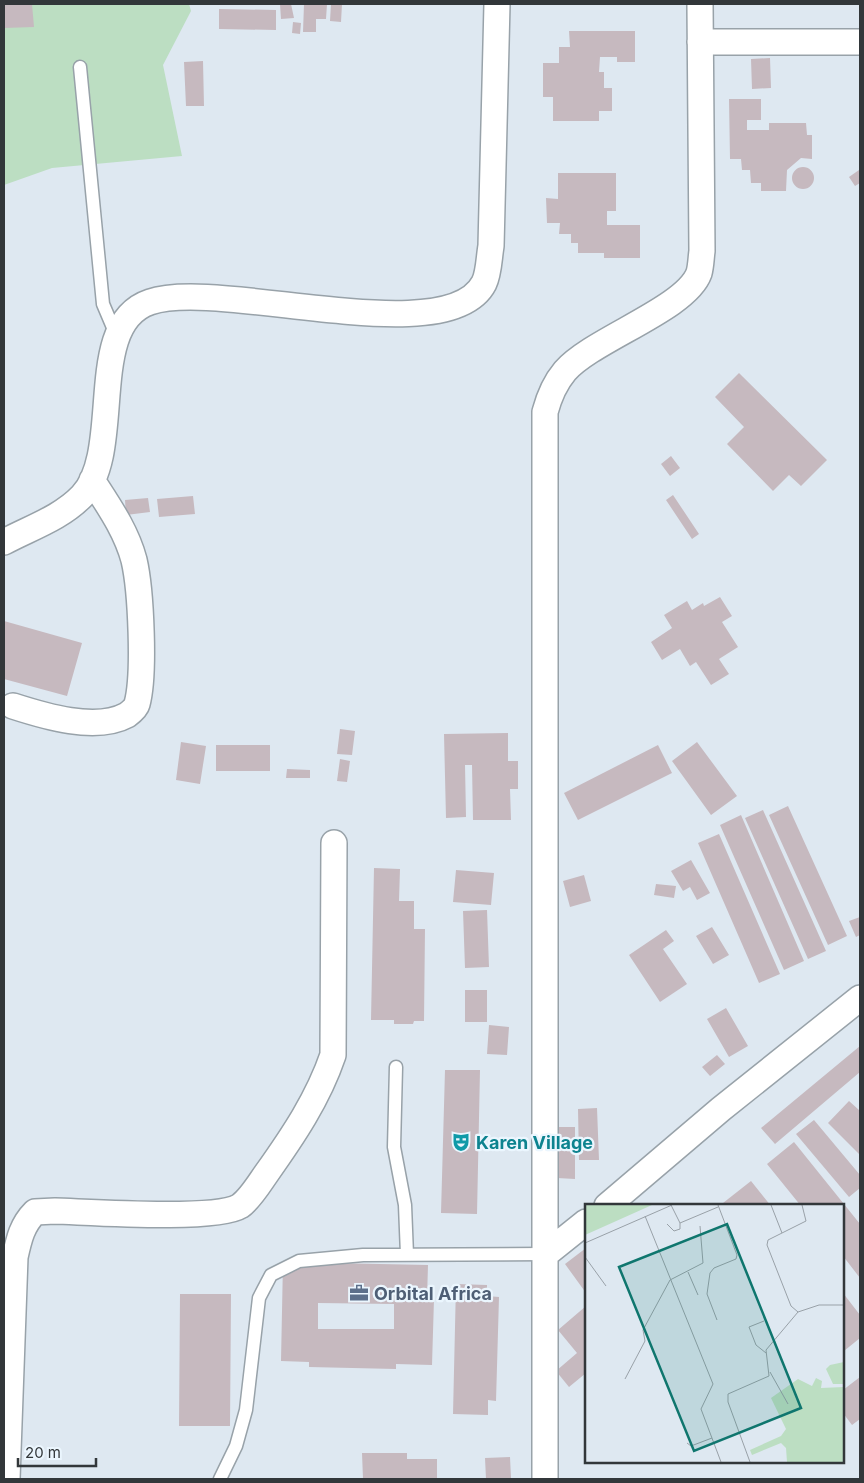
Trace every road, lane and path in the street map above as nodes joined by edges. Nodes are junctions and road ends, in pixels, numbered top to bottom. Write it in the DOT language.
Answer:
graph roads {
  1 [pos="497,4"];
  2 [pos="700,4"];
  3 [pos="700,42"];
  4 [pos="860,42"];
  5 [pos="80,66"];
  6 [pos="117,337"];
  7 [pos="92,480"];
  8 [pos="4,542"];
  9 [pos="13,706"];
  10 [pos="334,843"];
  11 [pos="860,998"];
  12 [pos="396,1067"];
  13 [pos="609,1204"];
  14 [pos="585,1223"];
  15 [pos="546,1254"];
  16 [pos="407,1255"];
  17 [pos="7,1479"];
  18 [pos="220,1479"];
  19 [pos="545,1479"];
  1 -- 6 [label="street"];
  2 -- 3 [label="street"];
  3 -- 4 [label="street"];
  3 -- 15 [label="street"];
  5 -- 6 [label="lane"];
  6 -- 7 [label="street"];
  7 -- 8 [label="street"];
  7 -- 9 [label="street"];
  10 -- 17 [label="street"];
  11 -- 13 [label="street"];
  12 -- 16 [label="lane"];
  14 -- 15 [label="street"];
  15 -- 16 [label="lane"];
  15 -- 19 [label="street"];
  16 -- 18 [label="lane"];
}
